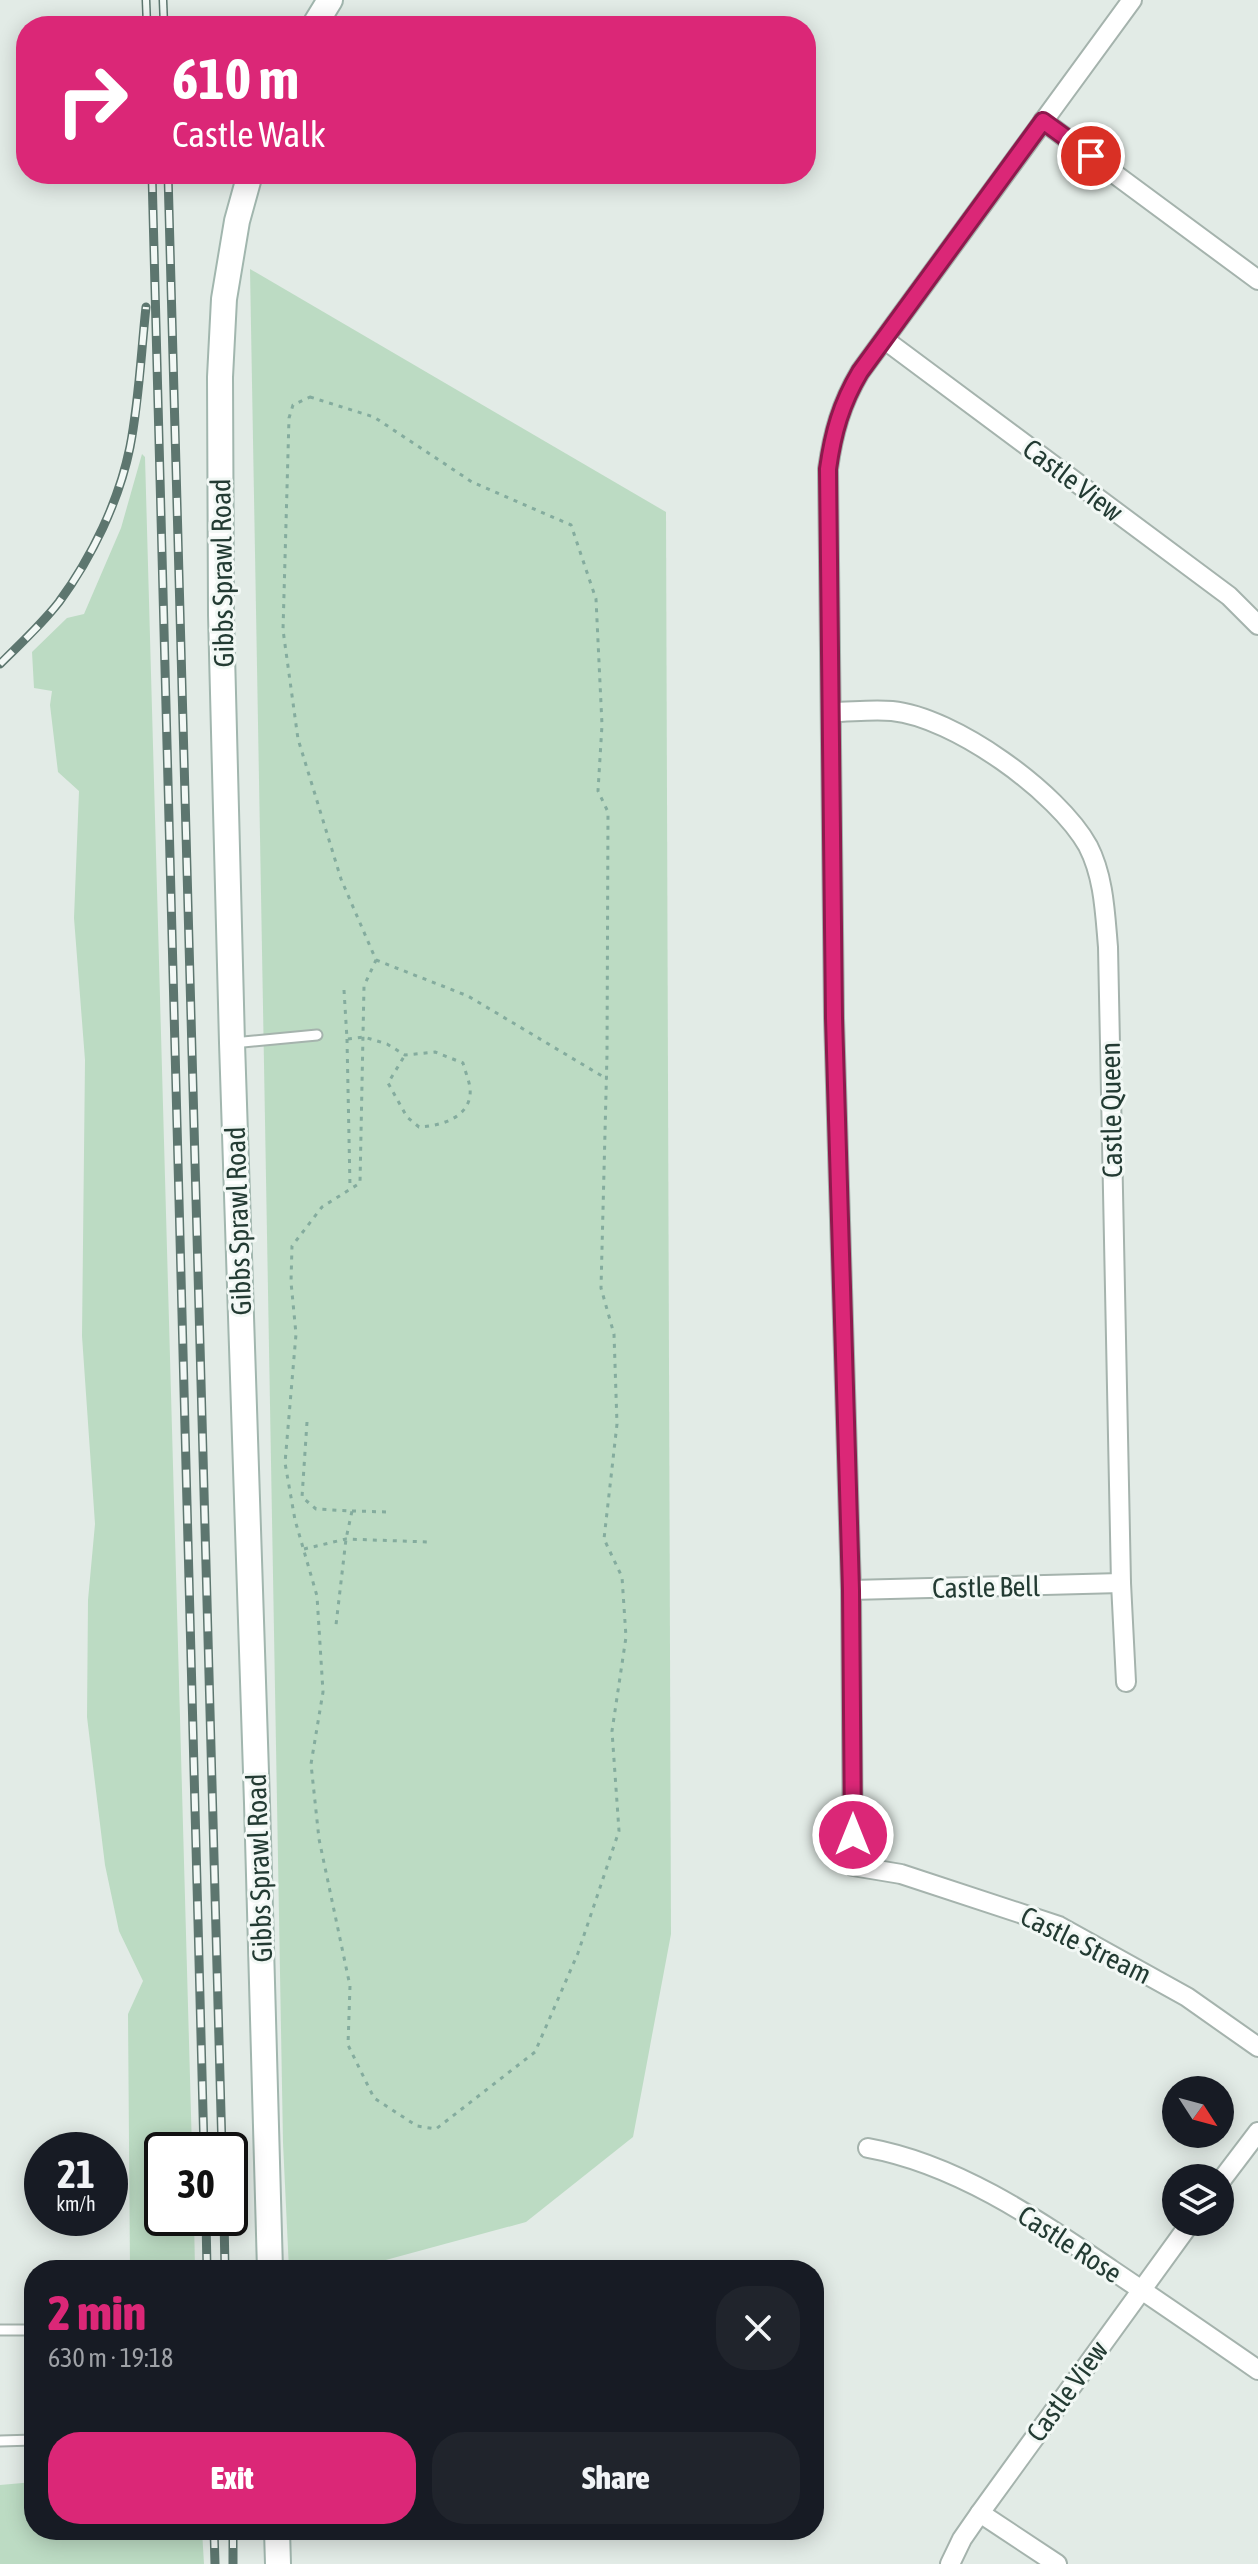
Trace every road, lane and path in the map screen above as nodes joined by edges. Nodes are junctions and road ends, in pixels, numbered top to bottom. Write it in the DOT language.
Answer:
graph roads {
  1 [pos="1132,0"];
  2 [pos="1043,121"];
  3 [pos="247,184"];
  4 [pos="1258,280"];
  5 [pos="885,340"];
  6 [pos="1258,625"];
  7 [pos="831,712"];
  8 [pos="376,960"];
  9 [pos="344,990"];
  10 [pos="317,1035"];
  11 [pos="364,1037"];
  12 [pos="347,1039"];
  13 [pos="232,1043"];
  14 [pos="405,1055"];
  15 [pos="607,1079"];
  16 [pos="350,1189"];
  17 [pos="307,1422"];
  18 [pos="352,1511"];
  19 [pos="390,1512"];
  20 [pos="346,1539"];
  21 [pos="428,1542"];
  22 [pos="304,1549"];
  23 [pos="1121,1583"];
  24 [pos="851,1590"];
  25 [pos="336,1625"];
  26 [pos="1126,1682"];
  27 [pos="1258,2047"];
  28 [pos="1258,2132"];
  29 [pos="868,2148"];
  30 [pos="1234,2164"];
  31 [pos="1180,2236"];
  32 [pos="270,2260"];
  33 [pos="1140,2289"];
  34 [pos="0,2330"];
  35 [pos="24,2330"];
  36 [pos="1258,2370"];
  37 [pos="24,2440"];
  38 [pos="0,2441"];
  39 [pos="980,2513"];
  40 [pos="277,2540"];
  41 [pos="278,2564"];
  42 [pos="950,2564"];
  43 [pos="1057,2564"];
  1 -- 2 [label="street"];
  2 -- 4 [label="street"];
  2 -- 5 [label="street"];
  3 -- 13 [label="main road, Gibbs Sprawl Road"];
  5 -- 6 [label="street, Castle View"];
  5 -- 7 [label="street"];
  7 -- 23 [label="street, Castle Queen"];
  7 -- 24 [label="street"];
  8 -- 11 [label="path"];
  8 -- 15 [label="path"];
  8 -- 15 [label="path"];
  9 -- 12 [label="path"];
  10 -- 13 [label="lane"];
  11 -- 12 [label="path"];
  11 -- 14 [label="path"];
  11 -- 16 [label="path"];
  12 -- 16 [label="path"];
  13 -- 32 [label="main road, Gibbs Sprawl Road"];
  14 -- 14 [label="path"];
  15 -- 22 [label="path"];
  16 -- 22 [label="path"];
  17 -- 18 [label="path"];
  18 -- 19 [label="path"];
  18 -- 20 [label="path"];
  20 -- 21 [label="path"];
  20 -- 22 [label="path"];
  20 -- 25 [label="path"];
  23 -- 24 [label="street, Castle Bell"];
  23 -- 26 [label="street, Castle Queen"];
  24 -- 27 [label="street, Castle Stream"];
  28 -- 30 [label="street"];
  29 -- 33 [label="street, Castle Rose"];
  31 -- 33 [label="street, Castle View"];
  33 -- 36 [label="street, Castle Rose"];
  33 -- 39 [label="street, Castle View"];
  34 -- 35 [label="lane"];
  37 -- 38 [label="lane"];
  39 -- 42 [label="street, Castle View"];
  39 -- 43 [label="street"];
  40 -- 41 [label="main road"];
}
